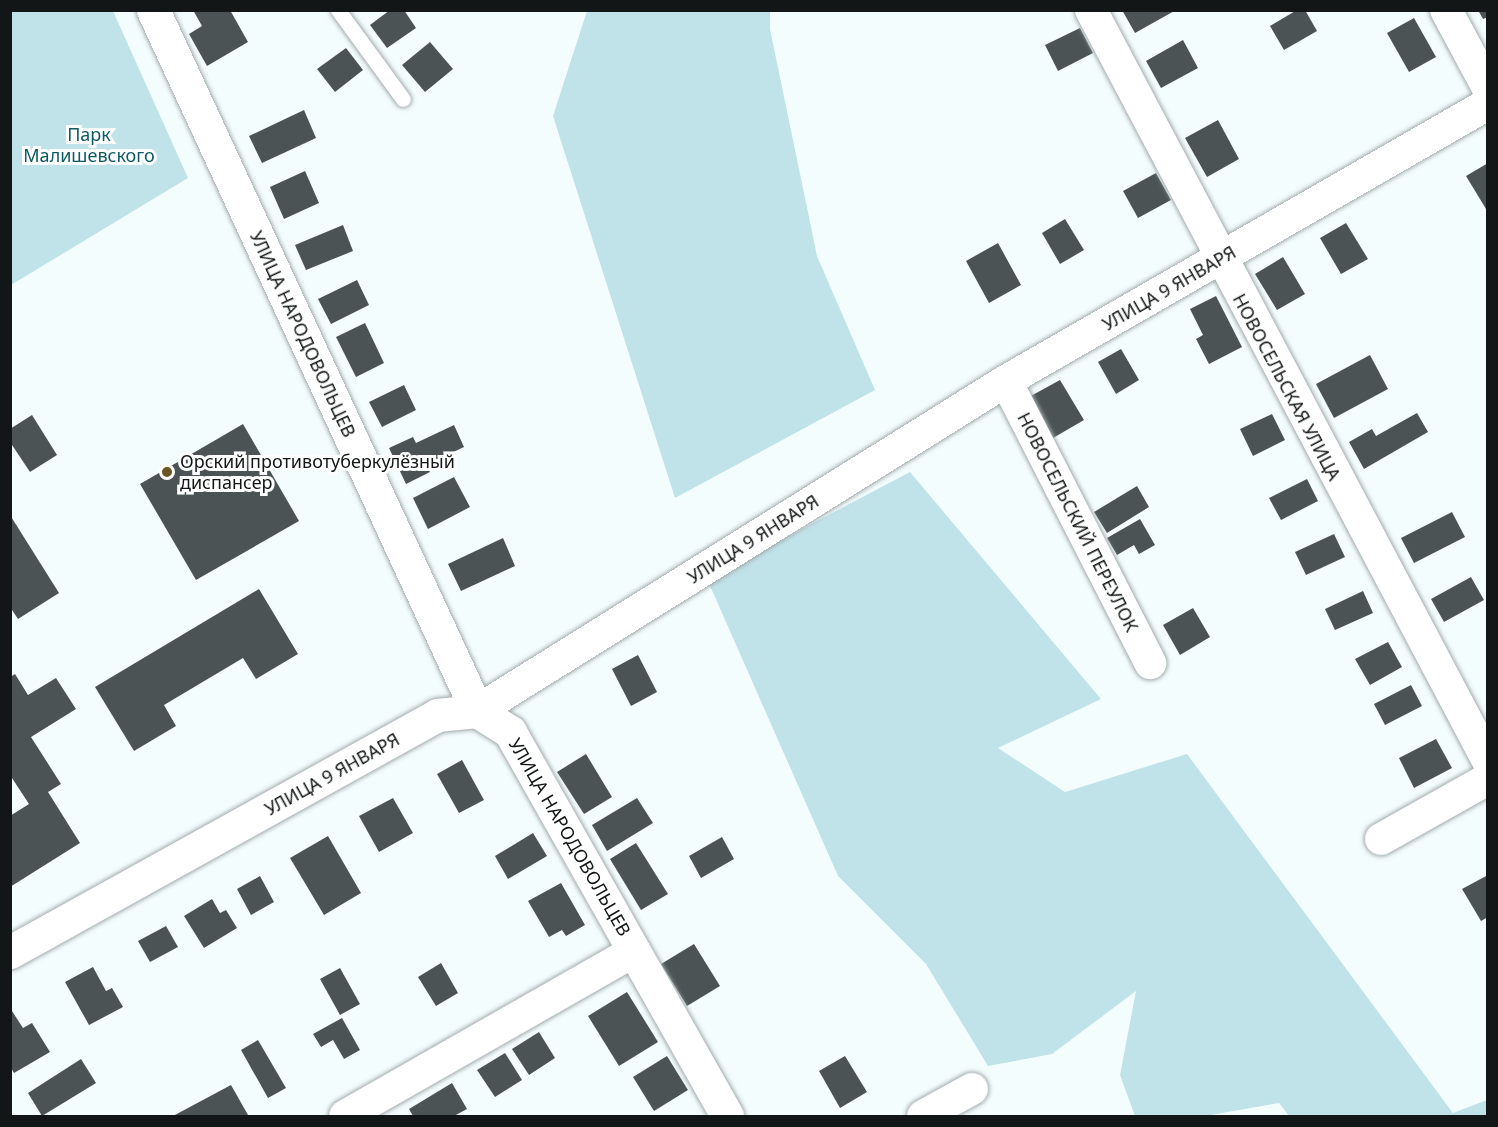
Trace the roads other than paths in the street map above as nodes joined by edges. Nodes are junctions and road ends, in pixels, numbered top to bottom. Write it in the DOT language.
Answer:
graph roads {
  1 [pos="153,10"];
  2 [pos="338,10"];
  3 [pos="1091,10"];
  4 [pos="1446,10"];
  5 [pos="1488,88"];
  6 [pos="403,99"];
  7 [pos="1488,104"];
  8 [pos="1220,260"];
  9 [pos="1006,381"];
  10 [pos="1150,663"];
  11 [pos="477,711"];
  12 [pos="1488,761"];
  13 [pos="1488,779"];
  14 [pos="1381,839"];
  15 [pos="634,951"];
  16 [pos="10,952"];
  17 [pos="972,1089"];
  18 [pos="345,1116"];
  19 [pos="727,1116"];
  20 [pos="923,1116"];
  1 -- 11 [label="main road, УЛИЦА НАРОДОВОЛЬЦЕВ"];
  2 -- 6 [label="lane"];
  3 -- 8 [label="street, НОВОСЕЛЬСКАЯ УЛИЦА"];
  4 -- 5 [label="street"];
  7 -- 8 [label="street, УЛИЦА 9 ЯНВАРЯ"];
  8 -- 9 [label="street, УЛИЦА 9 ЯНВАРЯ"];
  8 -- 12 [label="street, НОВОСЕЛЬСКАЯ УЛИЦА"];
  9 -- 10 [label="street, НОВОСЕЛЬСКИЙ ПЕРЕУЛОК"];
  9 -- 11 [label="street, УЛИЦА 9 ЯНВАРЯ"];
  11 -- 15 [label="main road, УЛИЦА НАРОДОВОЛЬЦЕВ"];
  11 -- 16 [label="main road, УЛИЦА 9 ЯНВАРЯ"];
  13 -- 14 [label="street"];
  15 -- 18 [label="street"];
  15 -- 19 [label="main road, УЛИЦА НАРОДОВОЛЬЦЕВ"];
  17 -- 20 [label="street"];
}
